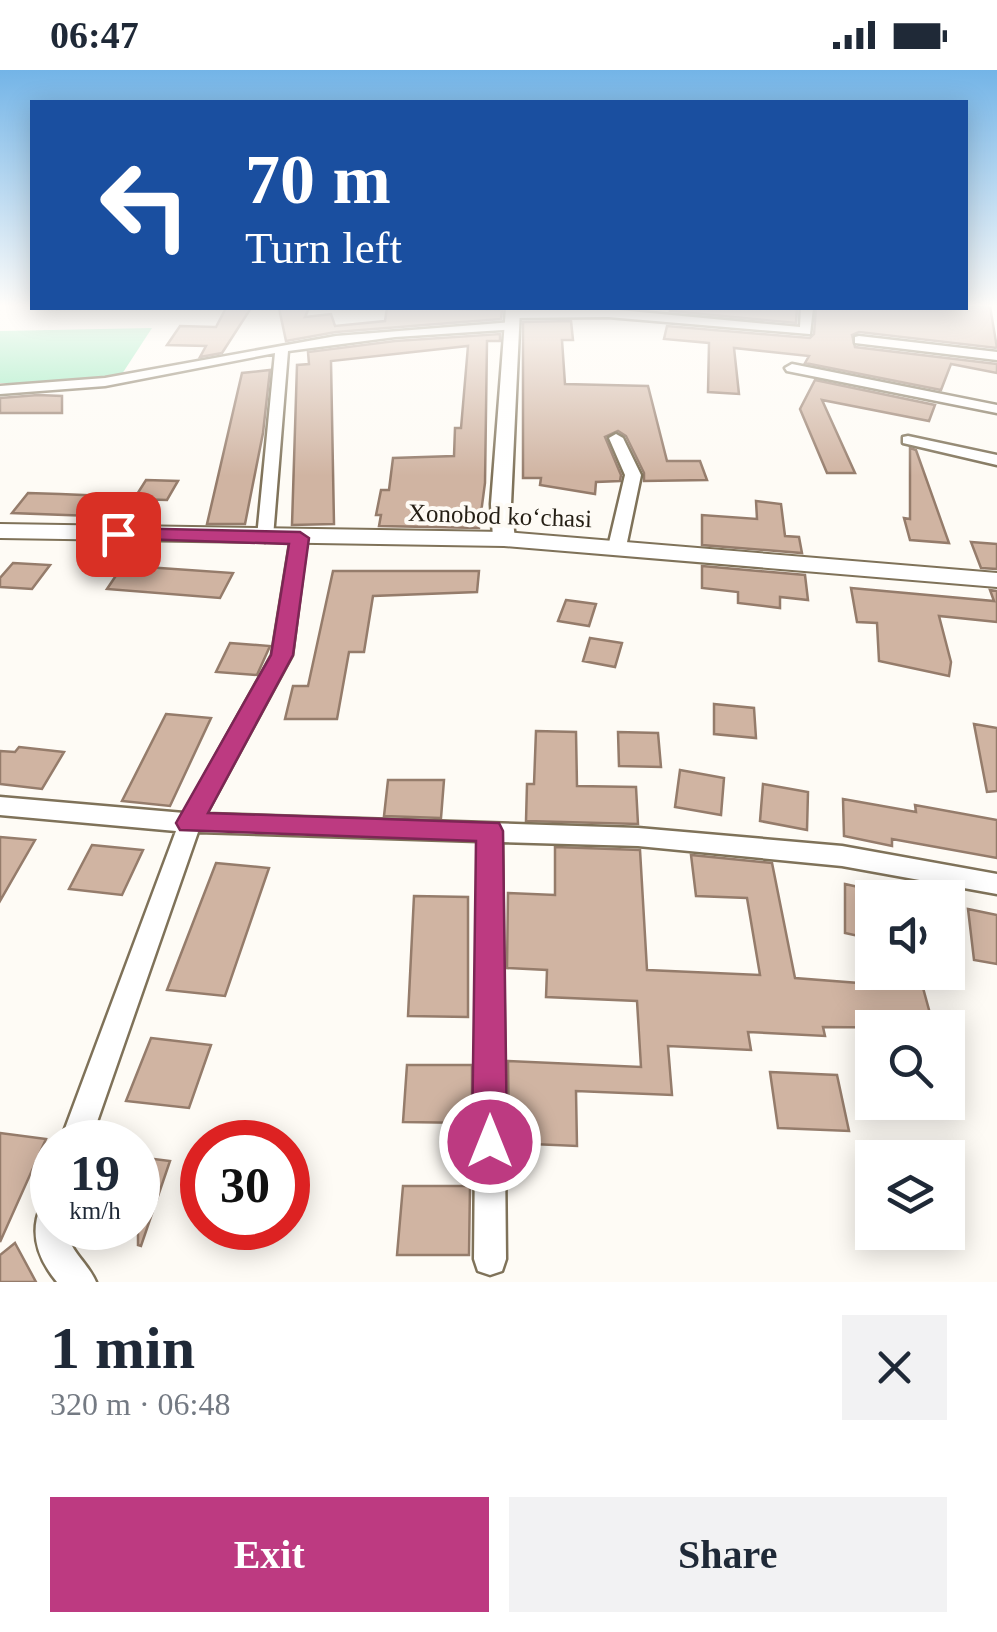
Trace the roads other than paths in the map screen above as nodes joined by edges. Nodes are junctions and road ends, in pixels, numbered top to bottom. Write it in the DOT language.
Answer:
graph roads {
  1 [pos="216,363"];
  2 [pos="281,363"];
  3 [pos="510,363"];
  4 [pos="792,368"];
  5 [pos="0,390"];
  6 [pos="997,409"];
  7 [pos="616,438"];
  8 [pos="908,440"];
  9 [pos="997,460"];
  10 [pos="0,531"];
  11 [pos="265,537"];
  12 [pos="300,538"];
  13 [pos="504,539"];
  14 [pos="617,546"];
  15 [pos="997,580"];
  16 [pos="0,806"];
  17 [pos="190,823"];
  18 [pos="490,831"];
  19 [pos="997,884"];
  20 [pos="83,1120"];
  21 [pos="54,1250"];
  22 [pos="490,1258"];
  23 [pos="79,1282"];
  1 -- 5 [label="street"];
  2 -- 11 [label="street"];
  3 -- 13 [label="street"];
  4 -- 6 [label="street"];
  7 -- 14 [label="street"];
  8 -- 9 [label="street"];
  10 -- 11 [label="main road, Xonobod koʻchasi"];
  11 -- 12 [label="main road, Xonobod koʻchasi"];
  12 -- 13 [label="main road, Xonobod koʻchasi"];
  12 -- 17 [label="street"];
  13 -- 14 [label="main road, Xonobod koʻchasi"];
  14 -- 15 [label="main road, Xonobod koʻchasi"];
  16 -- 17 [label="street"];
  17 -- 18 [label="street"];
  17 -- 20 [label="street"];
  18 -- 19 [label="street"];
  18 -- 22 [label="street"];
  21 -- 23 [label="street"];
}
